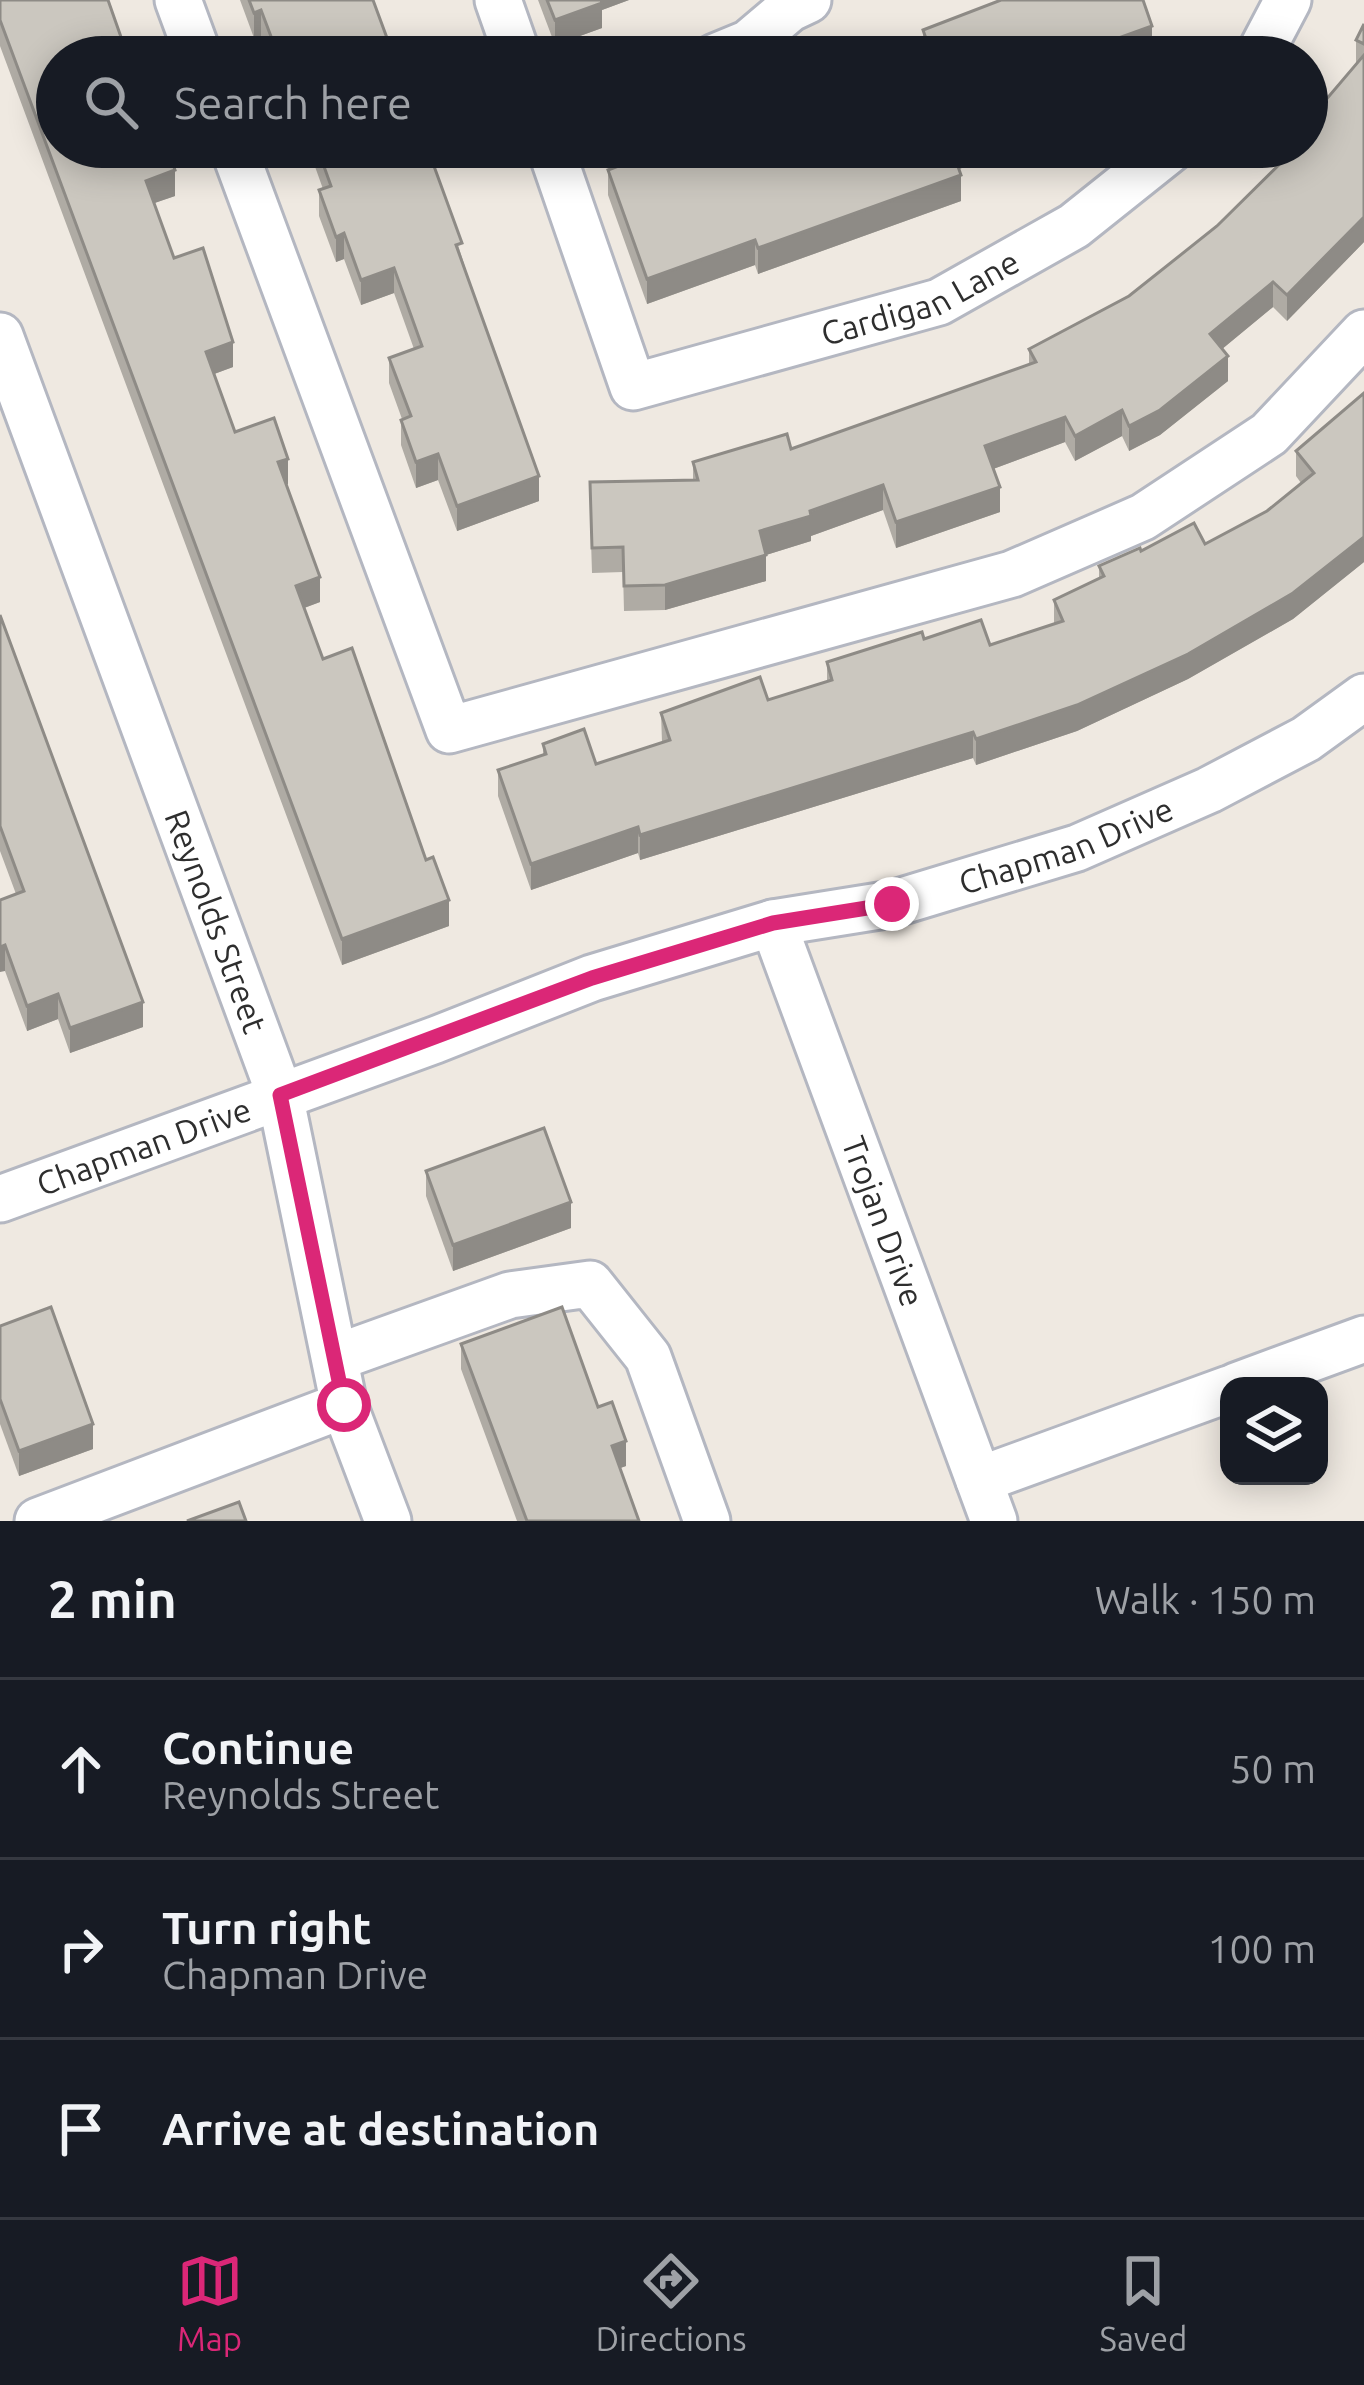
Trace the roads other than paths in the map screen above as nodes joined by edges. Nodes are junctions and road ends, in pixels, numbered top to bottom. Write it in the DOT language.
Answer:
graph roads {
  1 [pos="178,0"];
  2 [pos="498,0"];
  3 [pos="808,0"];
  4 [pos="1288,0"];
  5 [pos="192,36"];
  6 [pos="511,36"];
  7 [pos="757,36"];
  8 [pos="1269,36"];
  9 [pos="241,168"];
  10 [pos="557,168"];
  11 [pos="1147,168"];
  12 [pos="1364,333"];
  13 [pos="0,336"];
  14 [pos="1364,697"];
  15 [pos="773,923"];
  16 [pos="280,1095"];
  17 [pos="1,1197"];
  18 [pos="1364,1339"];
  19 [pos="335,1358"];
  20 [pos="1260,1377"];
  21 [pos="1220,1393"];
  22 [pos="344,1405"];
  23 [pos="987,1500"];
  24 [pos="38,1521"];
  25 [pos="388,1521"];
  26 [pos="707,1521"];
  1 -- 5 [label="street"];
  2 -- 6 [label="street"];
  3 -- 7 [label="street"];
  4 -- 8 [label="street"];
  9 -- 12 [label="street"];
  10 -- 11 [label="street, Cardigan Lane"];
  13 -- 16 [label="street, Reynolds Street"];
  14 -- 15 [label="street, Chapman Drive"];
  15 -- 16 [label="street, Chapman Drive"];
  15 -- 23 [label="street, Trojan Drive"];
  16 -- 17 [label="street, Chapman Drive"];
  16 -- 19 [label="street, Reynolds Street"];
  18 -- 20 [label="street"];
  19 -- 22 [label="street, Reynolds Street"];
  19 -- 26 [label="street"];
  21 -- 23 [label="street"];
  22 -- 24 [label="street"];
  22 -- 25 [label="street, Reynolds Street"];
}
